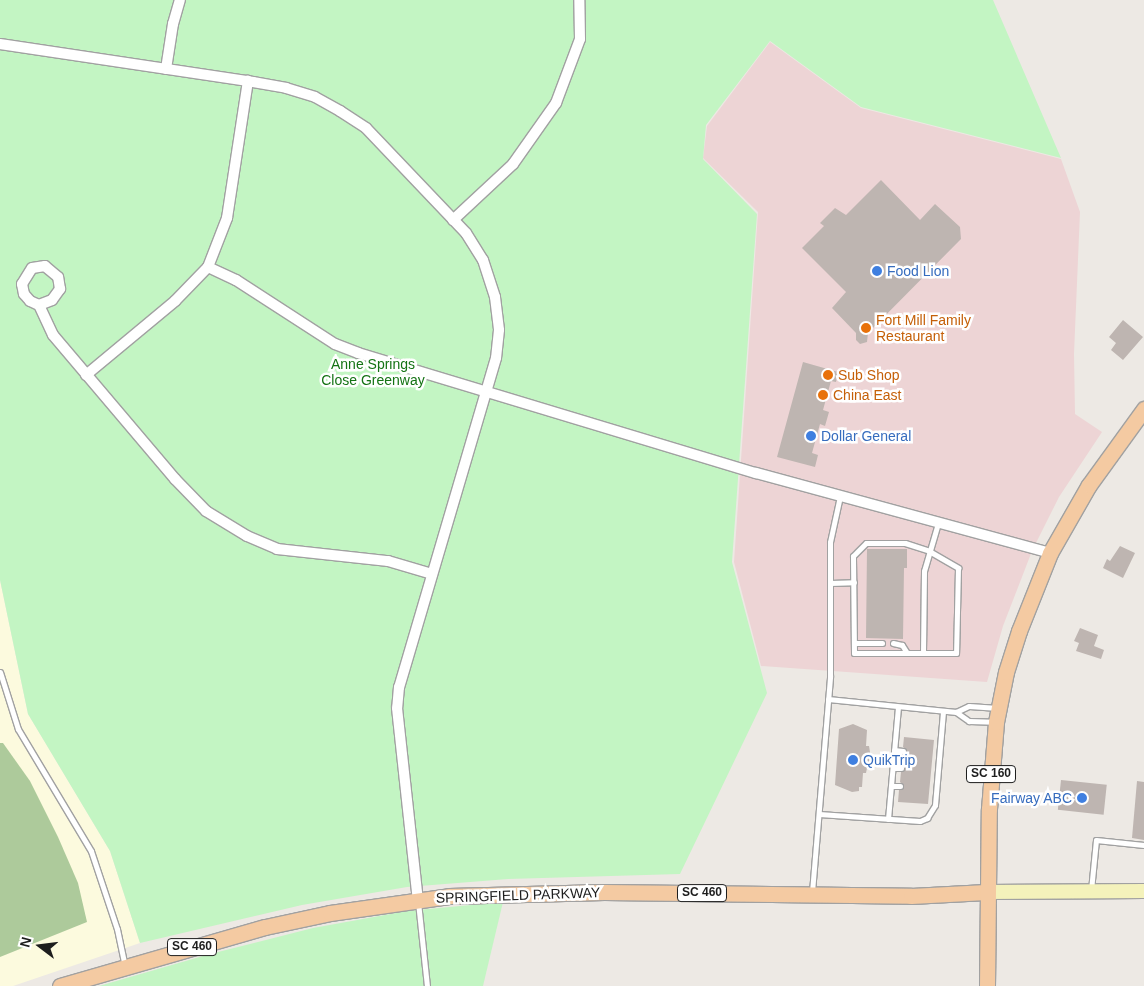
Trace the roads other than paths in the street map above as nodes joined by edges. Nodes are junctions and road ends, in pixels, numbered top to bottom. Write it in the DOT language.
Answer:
graph roads {
  1 [pos="180,0"];
  2 [pos="579,0"];
  3 [pos="0,44"];
  4 [pos="166,69"];
  5 [pos="248,81"];
  6 [pos="454,220"];
  7 [pos="208,267"];
  8 [pos="39,305"];
  9 [pos="86,375"];
  10 [pos="487,391"];
  11 [pos="1144,409"];
  12 [pos="840,496"];
  13 [pos="938,523"];
  14 [pos="929,551"];
  15 [pos="1050,553"];
  16 [pos="432,574"];
  17 [pos="854,582"];
  18 [pos="830,583"];
  19 [pos="854,643"];
  20 [pos="882,643"];
  21 [pos="893,643"];
  22 [pos="907,653"];
  23 [pos="923,653"];
  24 [pos="0,672"];
  25 [pos="828,699"];
  26 [pos="898,707"];
  27 [pos="943,712"];
  28 [pos="956,712"];
  29 [pos="997,715"];
  30 [pos="894,750"];
  31 [pos="903,751"];
  32 [pos="933,754"];
  33 [pos="940,755"];
  34 [pos="893,768"];
  35 [pos="901,768"];
  36 [pos="931,771"];
  37 [pos="938,771"];
  38 [pos="891,786"];
  39 [pos="900,786"];
  40 [pos="930,788"];
  41 [pos="937,789"];
  42 [pos="819,814"];
  43 [pos="888,819"];
  44 [pos="1144,845"];
  45 [pos="1090,890"];
  46 [pos="986,892"];
  47 [pos="1144,892"];
  48 [pos="812,895"];
  49 [pos="418,900"];
  50 [pos="125,966"];
  51 [pos="60,986"];
  52 [pos="427,986"];
  53 [pos="987,986"];
  1 -- 4 [label="street"];
  2 -- 6 [label="street"];
  3 -- 4 [label="street"];
  4 -- 5 [label="street"];
  5 -- 6 [label="street"];
  5 -- 7 [label="street"];
  6 -- 10 [label="street"];
  7 -- 9 [label="street"];
  7 -- 10 [label="street"];
  8 -- 9 [label="street"];
  9 -- 16 [label="street"];
  10 -- 12 [label="street"];
  10 -- 16 [label="street"];
  11 -- 15 [label="main road, SC 160"];
  12 -- 13 [label="street"];
  12 -- 18 [label="lane"];
  13 -- 14 [label="lane"];
  13 -- 15 [label="street"];
  14 -- 17 [label="lane"];
  14 -- 23 [label="lane"];
  14 -- 23 [label="lane"];
  15 -- 29 [label="main road, SC 160"];
  16 -- 49 [label="street"];
  17 -- 18 [label="lane"];
  17 -- 19 [label="lane"];
  18 -- 25 [label="lane"];
  19 -- 20 [label="lane"];
  19 -- 22 [label="lane"];
  21 -- 22 [label="lane"];
  22 -- 23 [label="lane"];
  24 -- 50 [label="lane"];
  25 -- 26 [label="lane"];
  25 -- 42 [label="lane"];
  26 -- 27 [label="lane"];
  26 -- 30 [label="lane"];
  27 -- 28 [label="lane"];
  27 -- 33 [label="lane"];
  28 -- 29 [label="lane"];
  28 -- 29 [label="lane"];
  29 -- 46 [label="main road, SC 160"];
  30 -- 31 [label="lane"];
  30 -- 34 [label="lane"];
  32 -- 33 [label="lane"];
  33 -- 37 [label="lane"];
  34 -- 35 [label="lane"];
  34 -- 38 [label="lane"];
  36 -- 37 [label="lane"];
  37 -- 41 [label="lane"];
  38 -- 39 [label="lane"];
  38 -- 43 [label="lane"];
  40 -- 41 [label="lane"];
  41 -- 43 [label="lane"];
  42 -- 43 [label="lane"];
  42 -- 48 [label="lane"];
  44 -- 45 [label="lane"];
  45 -- 46 [label="main road, SC 460"];
  45 -- 47 [label="main road, SC 460"];
  46 -- 48 [label="main road, SPRINGFIELD PARKWAY / SC 460"];
  46 -- 53 [label="main road, SC 160"];
  48 -- 49 [label="main road, SPRINGFIELD PARKWAY / SC 460"];
  49 -- 50 [label="main road, SPRINGFIELD PARKWAY / SC 460"];
  49 -- 52 [label="lane"];
  50 -- 51 [label="main road, SPRINGFIELD PARKWAY / SC 460"];
}
